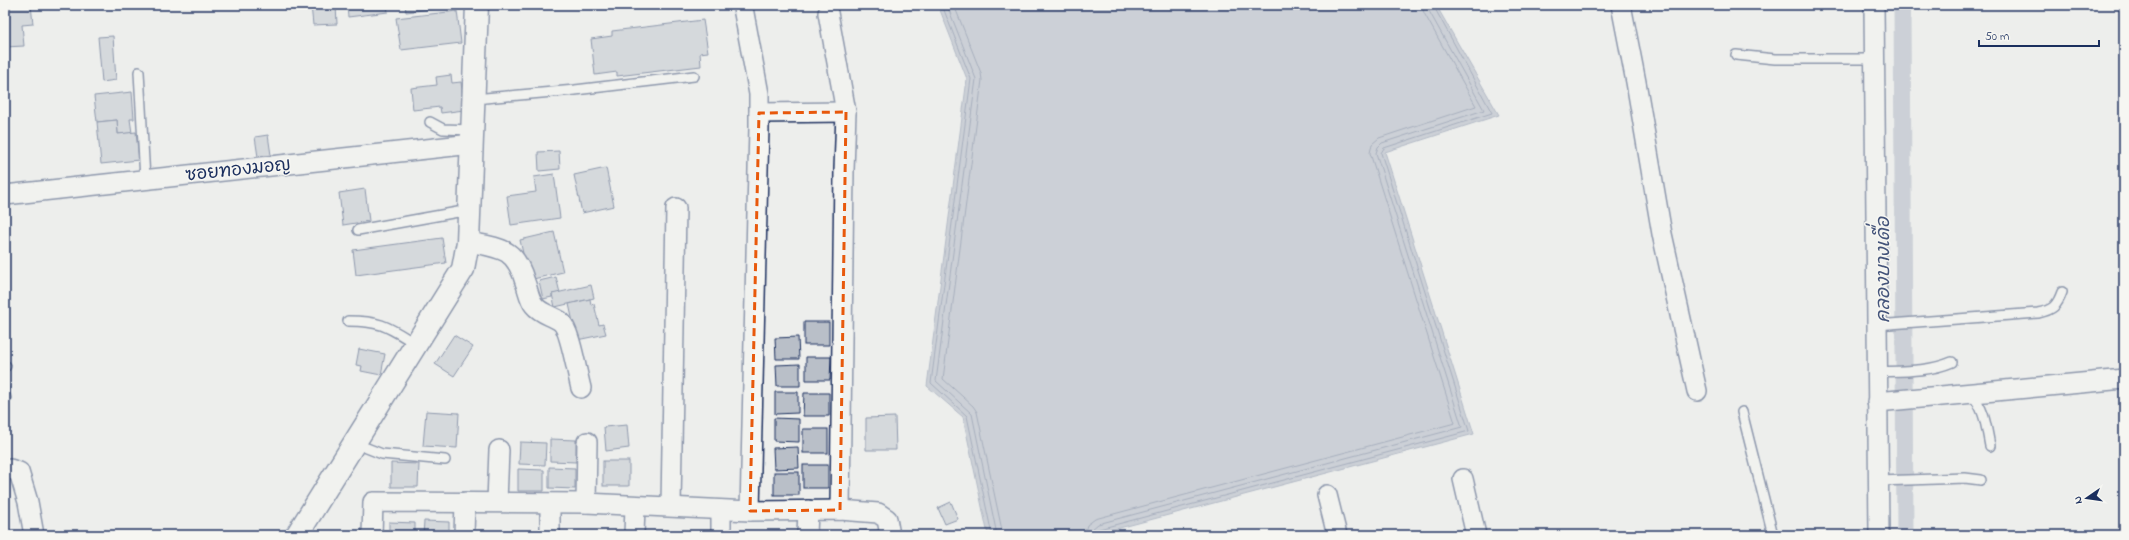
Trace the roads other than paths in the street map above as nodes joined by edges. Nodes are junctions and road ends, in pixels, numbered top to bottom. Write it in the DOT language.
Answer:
graph roads {
  1 [pos="477,5"];
  2 [pos="1620,5"];
  3 [pos="1874,5"];
  4 [pos="743,8"];
  5 [pos="828,13"];
  6 [pos="1736,55"];
  7 [pos="1874,59"];
  8 [pos="139,72"];
  9 [pos="694,76"];
  10 [pos="474,99"];
  11 [pos="846,112"];
  12 [pos="759,113"];
  13 [pos="430,122"];
  14 [pos="472,137"];
  15 [pos="145,179"];
  16 [pos="5,195"];
  17 [pos="676,208"];
  18 [pos="469,210"];
  19 [pos="358,230"];
  20 [pos="468,242"];
  21 [pos="2062,292"];
  22 [pos="348,321"];
  23 [pos="1876,325"];
  24 [pos="416,344"];
  25 [pos="1952,362"];
  26 [pos="1885,371"];
  27 [pos="2124,379"];
  28 [pos="581,388"];
  29 [pos="1697,391"];
  30 [pos="1971,394"];
  31 [pos="1877,402"];
  32 [pos="1742,412"];
  33 [pos="587,442"];
  34 [pos="354,443"];
  35 [pos="1990,446"];
  36 [pos="499,450"];
  37 [pos="445,460"];
  38 [pos="5,470"];
  39 [pos="1463,479"];
  40 [pos="1981,480"];
  41 [pos="1885,481"];
  42 [pos="1327,495"];
  43 [pos="465,502"];
  44 [pos="497,502"];
  45 [pos="586,503"];
  46 [pos="550,504"];
  47 [pos="635,506"];
  48 [pos="671,506"];
  49 [pos="721,510"];
  50 [pos="808,510"];
  51 [pos="840,510"];
  52 [pos="750,512"];
  53 [pos="34,535"];
  54 [pos="297,535"];
  55 [pos="372,535"];
  56 [pos="464,535"];
  57 [pos="550,535"];
  58 [pos="634,535"];
  59 [pos="721,535"];
  60 [pos="807,535"];
  61 [pos="890,535"];
  62 [pos="1336,535"];
  63 [pos="1476,535"];
  64 [pos="1773,535"];
  65 [pos="1879,535"];
  1 -- 10 [label="street"];
  2 -- 29 [label="street"];
  3 -- 7 [label="street"];
  4 -- 12 [label="street"];
  5 -- 11 [label="street"];
  6 -- 7 [label="lane"];
  7 -- 23 [label="street"];
  8 -- 15 [label="lane"];
  9 -- 10 [label="lane"];
  10 -- 14 [label="street"];
  11 -- 12 [label="street"];
  11 -- 51 [label="street"];
  12 -- 52 [label="street"];
  13 -- 14 [label="lane"];
  14 -- 15 [label="street, ซอยทองมอญ"];
  14 -- 18 [label="street"];
  15 -- 16 [label="street, ซอยทองมอญ"];
  17 -- 48 [label="street"];
  18 -- 19 [label="lane"];
  18 -- 20 [label="street"];
  20 -- 24 [label="street"];
  20 -- 28 [label="street"];
  21 -- 23 [label="lane"];
  22 -- 24 [label="lane"];
  23 -- 26 [label="street"];
  24 -- 34 [label="street"];
  25 -- 26 [label="lane"];
  26 -- 31 [label="street"];
  27 -- 30 [label="street"];
  30 -- 31 [label="street"];
  30 -- 35 [label="lane"];
  31 -- 41 [label="street"];
  32 -- 64 [label="lane"];
  33 -- 45 [label="street"];
  34 -- 37 [label="lane"];
  34 -- 54 [label="street"];
  36 -- 44 [label="street"];
  38 -- 53 [label="street"];
  39 -- 63 [label="street"];
  40 -- 41 [label="lane"];
  41 -- 65 [label="street"];
  42 -- 62 [label="street"];
  43 -- 44 [label="street"];
  43 -- 55 [label="street"];
  43 -- 56 [label="street"];
  44 -- 46 [label="street"];
  45 -- 46 [label="street"];
  45 -- 47 [label="street"];
  46 -- 57 [label="street"];
  47 -- 48 [label="street"];
  47 -- 58 [label="street"];
  48 -- 49 [label="street"];
  49 -- 52 [label="street"];
  49 -- 59 [label="street"];
  50 -- 51 [label="street"];
  50 -- 52 [label="street"];
  50 -- 60 [label="street"];
  51 -- 61 [label="street"];
}
